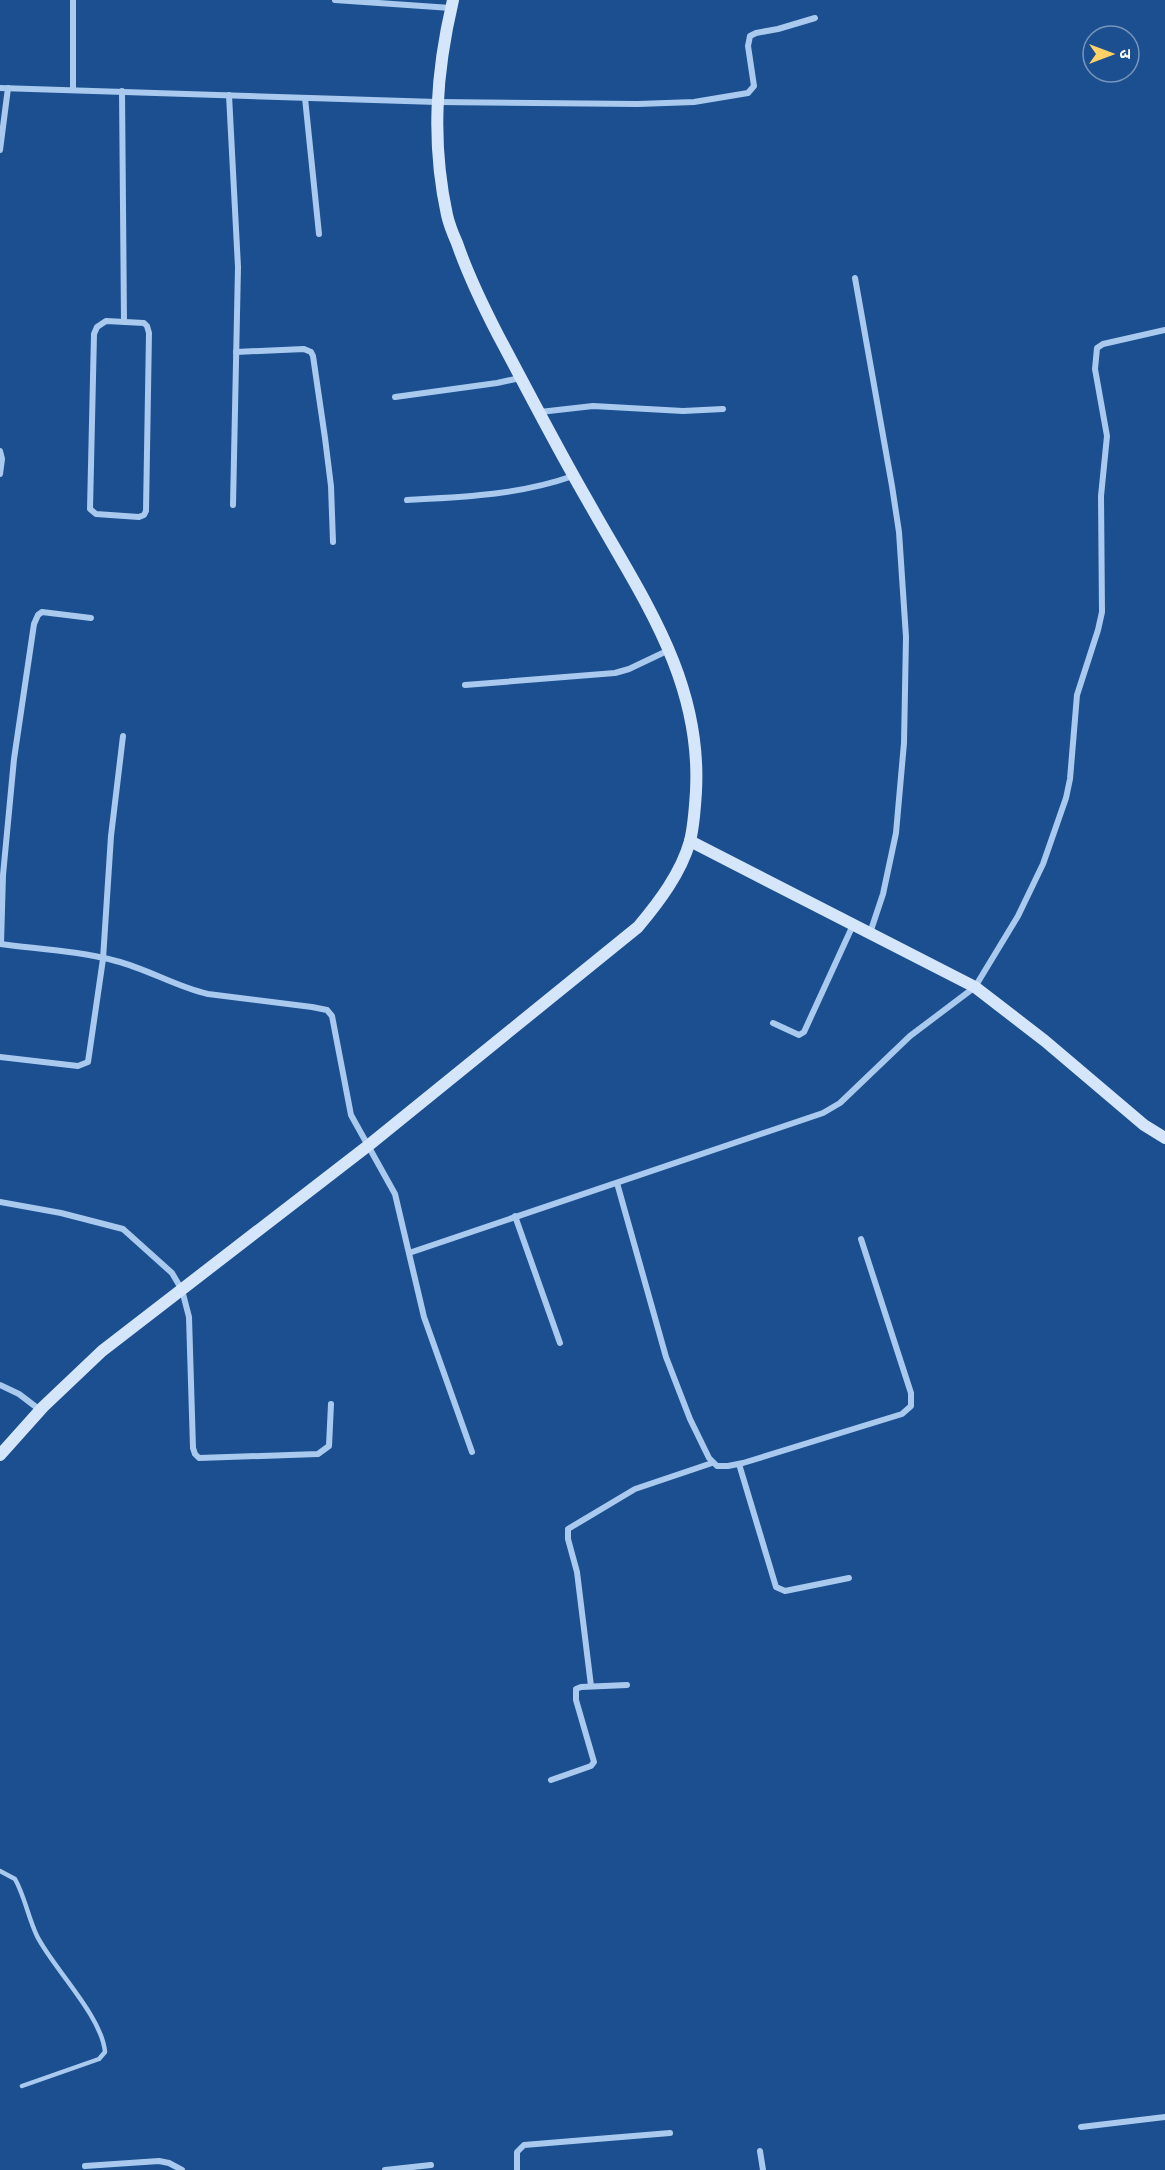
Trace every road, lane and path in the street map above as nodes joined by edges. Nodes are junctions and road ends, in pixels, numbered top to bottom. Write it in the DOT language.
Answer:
graph roads {
  1 [pos="74,0"];
  2 [pos="335,0"];
  3 [pos="447,5"];
  4 [pos="815,18"];
  5 [pos="0,88"];
  6 [pos="8,88"];
  7 [pos="73,90"];
  8 [pos="122,91"];
  9 [pos="229,95"];
  10 [pos="305,98"];
  11 [pos="437,102"];
  12 [pos="0,150"];
  13 [pos="319,234"];
  14 [pos="855,278"];
  15 [pos="124,321"];
  16 [pos="1165,330"];
  17 [pos="236,352"];
  18 [pos="515,379"];
  19 [pos="395,397"];
  20 [pos="723,409"];
  21 [pos="540,412"];
  22 [pos="0,451"];
  23 [pos="0,474"];
  24 [pos="567,478"];
  25 [pos="407,500"];
  26 [pos="233,505"];
  27 [pos="333,542"];
  28 [pos="91,618"];
  29 [pos="670,649"];
  30 [pos="465,685"];
  31 [pos="123,736"];
  32 [pos="690,841"];
  33 [pos="853,925"];
  34 [pos="870,934"];
  35 [pos="1,944"];
  36 [pos="103,959"];
  37 [pos="975,987"];
  38 [pos="772,1023"];
  39 [pos="0,1057"];
  40 [pos="1165,1138"];
  41 [pos="367,1142"];
  42 [pos="616,1182"];
  43 [pos="0,1202"];
  44 [pos="515,1216"];
  45 [pos="861,1239"];
  46 [pos="408,1253"];
  47 [pos="180,1286"];
  48 [pos="560,1343"];
  49 [pos="0,1385"];
  50 [pos="331,1404"];
  51 [pos="41,1410"];
  52 [pos="472,1452"];
  53 [pos="0,1455"];
  54 [pos="712,1463"];
  55 [pos="739,1464"];
  56 [pos="849,1578"];
  57 [pos="627,1685"];
  58 [pos="591,1686"];
  59 [pos="551,1780"];
  60 [pos="0,1871"];
  61 [pos="22,2086"];
  62 [pos="1165,2116"];
  63 [pos="1081,2127"];
  64 [pos="670,2133"];
  65 [pos="760,2151"];
  66 [pos="431,2165"];
  67 [pos="85,2166"];
  68 [pos="182,2170"];
  69 [pos="385,2170"];
  70 [pos="518,2170"];
  71 [pos="763,2170"];
  1 -- 7 [label="street"];
  2 -- 3 [label="street"];
  3 -- 11 [label="street"];
  4 -- 11 [label="street"];
  5 -- 6 [label="street"];
  6 -- 7 [label="street"];
  6 -- 12 [label="street"];
  7 -- 8 [label="street"];
  8 -- 9 [label="street"];
  8 -- 15 [label="street"];
  9 -- 10 [label="street"];
  9 -- 17 [label="street"];
  10 -- 11 [label="street"];
  10 -- 13 [label="street"];
  11 -- 18 [label="street"];
  14 -- 34 [label="street"];
  15 -- 15 [label="street"];
  16 -- 37 [label="street"];
  17 -- 26 [label="street"];
  17 -- 27 [label="street"];
  18 -- 19 [label="street"];
  18 -- 21 [label="street"];
  20 -- 21 [label="street"];
  21 -- 24 [label="street"];
  22 -- 23 [label="street"];
  24 -- 25 [label="street"];
  24 -- 29 [label="street"];
  28 -- 35 [label="street"];
  29 -- 30 [label="street"];
  29 -- 32 [label="street"];
  31 -- 36 [label="street"];
  32 -- 33 [label="street"];
  32 -- 41 [label="street"];
  33 -- 34 [label="street"];
  33 -- 38 [label="street"];
  34 -- 37 [label="street"];
  35 -- 36 [label="street"];
  36 -- 39 [label="street"];
  36 -- 41 [label="street"];
  37 -- 40 [label="street"];
  37 -- 42 [label="street"];
  41 -- 46 [label="street"];
  41 -- 47 [label="street"];
  42 -- 44 [label="street"];
  42 -- 54 [label="street"];
  43 -- 47 [label="street"];
  44 -- 46 [label="street"];
  44 -- 48 [label="street"];
  45 -- 55 [label="street"];
  46 -- 52 [label="street"];
  47 -- 50 [label="street"];
  47 -- 51 [label="street"];
  49 -- 51 [label="street"];
  51 -- 53 [label="street"];
  54 -- 55 [label="street"];
  54 -- 58 [label="street"];
  55 -- 56 [label="street"];
  57 -- 58 [label="street"];
  58 -- 59 [label="street"];
  60 -- 61 [label="lane"];
  62 -- 63 [label="street"];
  64 -- 70 [label="street"];
  65 -- 71 [label="street"];
  66 -- 69 [label="street"];
  67 -- 68 [label="street"];
}
